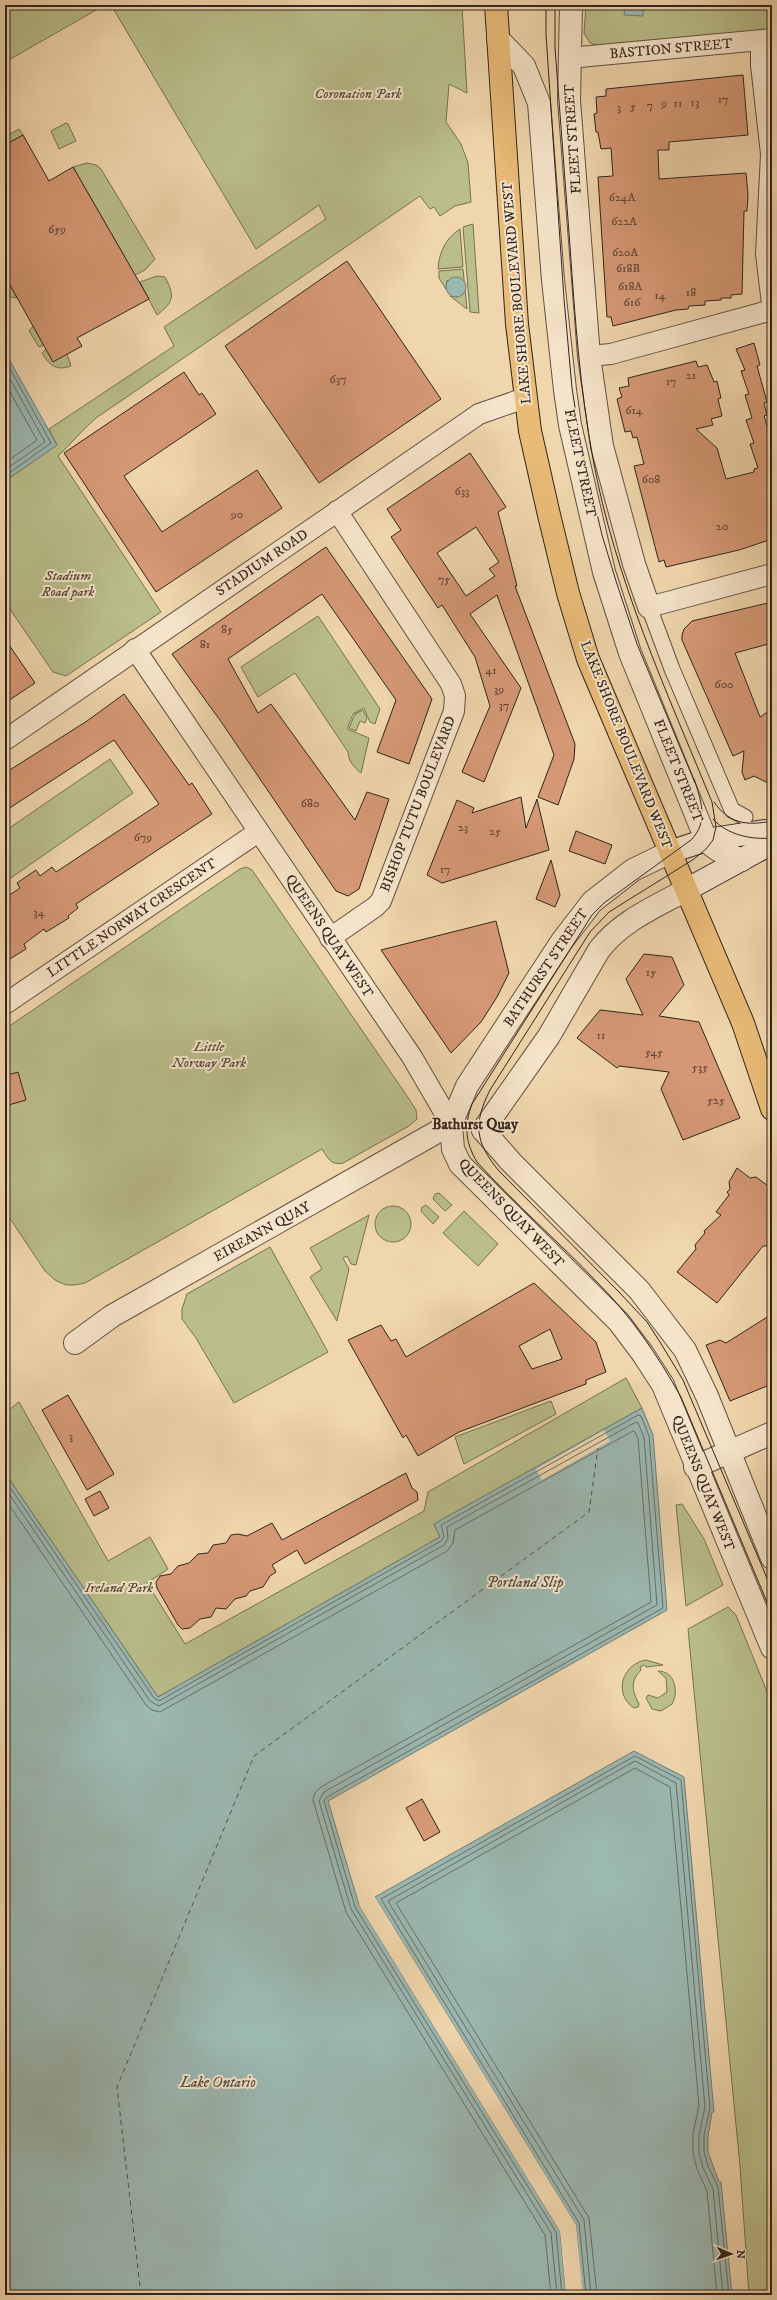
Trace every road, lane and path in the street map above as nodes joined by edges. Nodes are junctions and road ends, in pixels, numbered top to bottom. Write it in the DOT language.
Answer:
graph roads {
  1 [pos="496,5"];
  2 [pos="571,5"];
  3 [pos="498,39"];
  4 [pos="766,40"];
  5 [pos="570,58"];
  6 [pos="772,304"];
  7 [pos="772,310"];
  8 [pos="590,356"];
  9 [pos="525,398"];
  10 [pos="337,511"];
  11 [pos="772,574"];
  12 [pos="649,607"];
  13 [pos="135,649"];
  14 [pos="5,740"];
  15 [pos="745,817"];
  16 [pos="772,830"];
  17 [pos="258,832"];
  18 [pos="706,840"];
  19 [pos="772,843"];
  20 [pos="670,852"];
  21 [pos="742,860"];
  22 [pos="686,890"];
  23 [pos="330,938"];
  24 [pos="5,1004"];
  25 [pos="743,1023"];
  26 [pos="772,1072"];
  27 [pos="772,1109"];
  28 [pos="451,1124"];
  29 [pos="483,1130"];
  30 [pos="75,1343"];
  31 [pos="772,1433"];
  32 [pos="729,1452"];
  33 [pos="696,1467"];
  34 [pos="772,1558"];
  35 [pos="772,1648"];
  1 -- 3 [label="highway, LAKE SHORE BOULEVARD WEST"];
  2 -- 5 [label="street, FLEET STREET"];
  3 -- 9 [label="highway, LAKE SHORE BOULEVARD WEST"];
  3 -- 18 [label="street, FLEET STREET"];
  4 -- 5 [label="street, BASTION STREET"];
  4 -- 6 [label="street"];
  5 -- 8 [label="street, FLEET STREET"];
  7 -- 8 [label="street"];
  8 -- 12 [label="street, FLEET STREET"];
  9 -- 10 [label="street, STADIUM ROAD"];
  9 -- 20 [label="highway, LAKE SHORE BOULEVARD WEST"];
  10 -- 13 [label="street, STADIUM ROAD"];
  10 -- 23 [label="street, BISHOP TUTU BOULEVARD"];
  11 -- 12 [label="street"];
  12 -- 15 [label="street, FLEET STREET"];
  13 -- 14 [label="street, STADIUM ROAD"];
  13 -- 17 [label="street, QUEENS QUAY WEST"];
  16 -- 18 [label="street, BATHURST STREET"];
  17 -- 23 [label="street, QUEENS QUAY WEST"];
  17 -- 24 [label="street, LITTLE NORWAY CRESCENT"];
  18 -- 20 [label="street, BATHURST STREET"];
  18 -- 21 [label="street, FLEET STREET"];
  19 -- 21 [label="street"];
  20 -- 22 [label="highway, LAKE SHORE BOULEVARD WEST"];
  20 -- 28 [label="street, BATHURST STREET"];
  21 -- 22 [label="street"];
  22 -- 25 [label="highway, LAKE SHORE BOULEVARD WEST"];
  22 -- 29 [label="street"];
  23 -- 28 [label="street, QUEENS QUAY WEST"];
  25 -- 26 [label="highway, LAKE SHORE BOULEVARD WEST"];
  25 -- 27 [label="highway, LAKE SHORE BOULEVARD WEST"];
  28 -- 29 [label="street"];
  28 -- 30 [label="street, EIREANN QUAY"];
  28 -- 33 [label="street, QUEENS QUAY WEST"];
  29 -- 32 [label="street"];
  31 -- 32 [label="street"];
  32 -- 33 [label="street"];
  32 -- 34 [label="street"];
  33 -- 35 [label="street, QUEENS QUAY WEST"];
}
